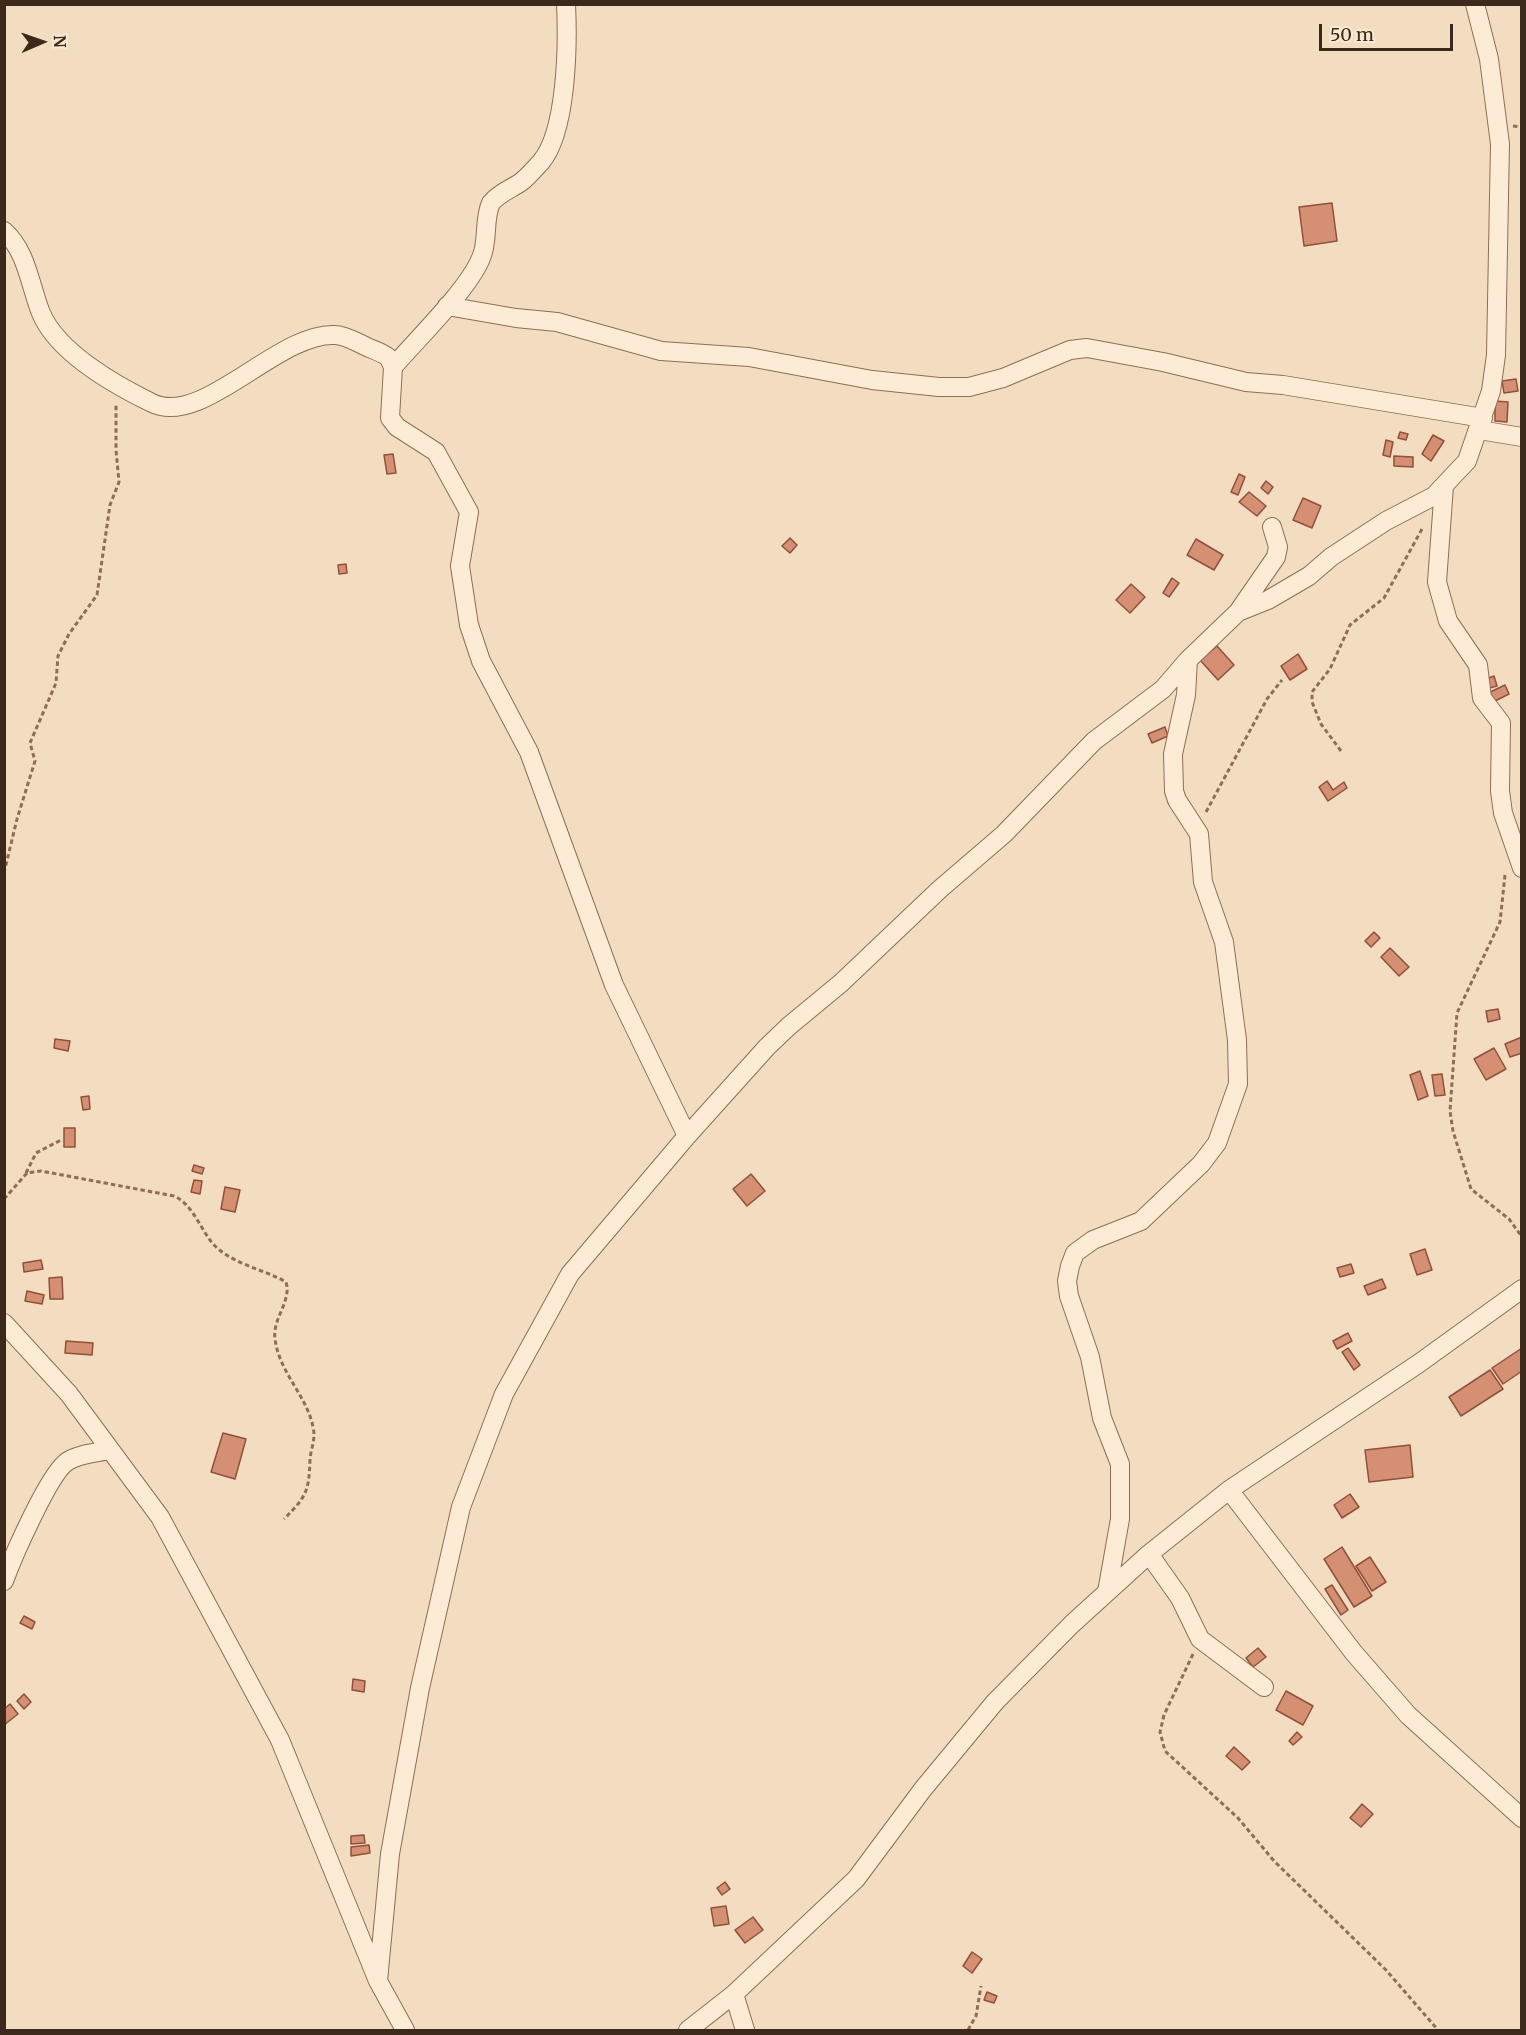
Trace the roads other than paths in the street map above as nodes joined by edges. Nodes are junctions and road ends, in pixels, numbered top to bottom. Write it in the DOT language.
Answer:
graph roads {
  1 [pos="566,4"];
  2 [pos="1475,4"];
  3 [pos="4,231"];
  4 [pos="447,306"];
  5 [pos="393,367"];
  6 [pos="1481,424"];
  7 [pos="1521,437"];
  8 [pos="1444,486"];
  9 [pos="1272,527"];
  10 [pos="1238,612"];
  11 [pos="1188,660"];
  12 [pos="1513,869"];
  13 [pos="687,1136"];
  14 [pos="1521,1289"];
  15 [pos="4,1323"];
  16 [pos="109,1450"];
  17 [pos="1229,1490"];
  18 [pos="1149,1554"];
  19 [pos="4,1581"];
  20 [pos="1107,1592"];
  21 [pos="1264,1687"];
  22 [pos="1521,1818"];
  23 [pos="378,1982"];
  24 [pos="734,1994"];
  25 [pos="405,2031"];
  26 [pos="688,2031"];
  27 [pos="745,2031"];
  1 -- 4 [label="street"];
  2 -- 6 [label="street"];
  3 -- 5 [label="street"];
  4 -- 5 [label="street"];
  4 -- 6 [label="street"];
  5 -- 13 [label="street"];
  6 -- 7 [label="street"];
  6 -- 8 [label="street"];
  8 -- 10 [label="street"];
  8 -- 12 [label="street"];
  9 -- 10 [label="street"];
  10 -- 11 [label="street"];
  11 -- 13 [label="street"];
  11 -- 20 [label="street"];
  13 -- 23 [label="street"];
  14 -- 17 [label="street"];
  15 -- 16 [label="street"];
  16 -- 19 [label="street"];
  16 -- 23 [label="street"];
  17 -- 18 [label="street"];
  17 -- 22 [label="street"];
  18 -- 20 [label="street"];
  18 -- 21 [label="street"];
  20 -- 24 [label="street"];
  23 -- 25 [label="street"];
  24 -- 26 [label="street"];
  24 -- 27 [label="street"];
}
